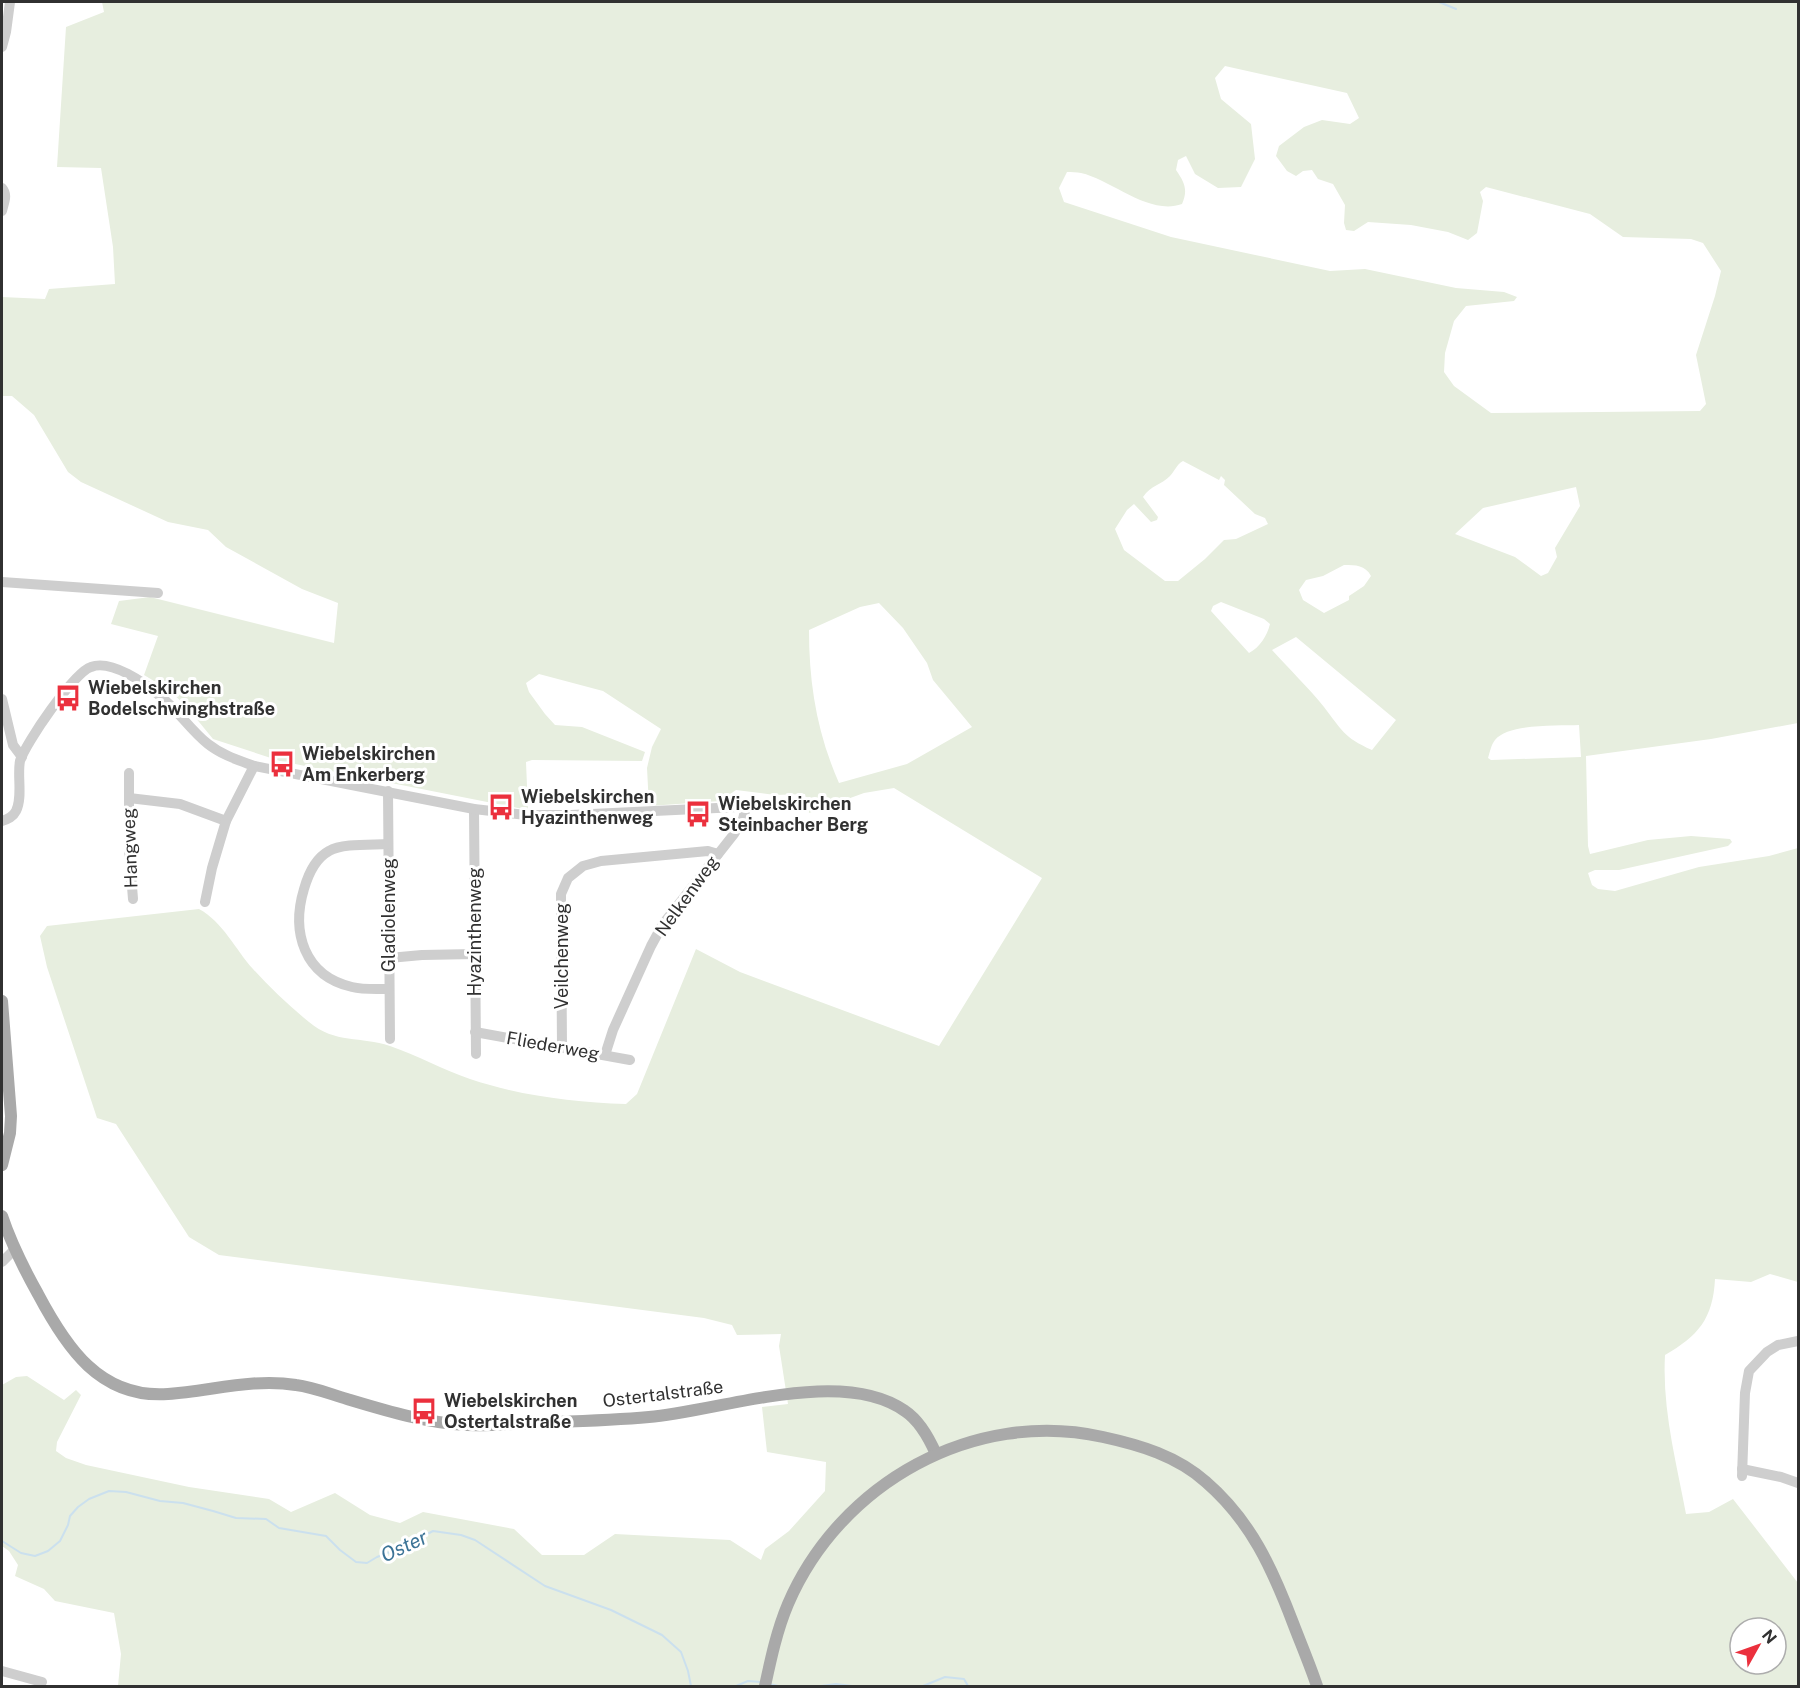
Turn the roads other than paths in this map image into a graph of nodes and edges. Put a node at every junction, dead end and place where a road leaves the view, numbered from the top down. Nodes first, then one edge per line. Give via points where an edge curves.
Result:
1 (10, 2) edge
2 (2, 47) edge
3 (2, 188) edge
4 (2, 211) edge
5 (2, 582) edge
6 (158, 593) dead end
7 (2, 699) edge
8 (22, 756) junction
9 (254, 766) junction
10 (129, 773) dead end
11 (388, 791) junction
12 (129, 798) junction
13 (797, 802) dead end
14 (746, 807) junction
15 (474, 809) junction
16 (2, 820) edge
17 (226, 820) junction
18 (388, 844) junction
19 (718, 854) junction
20 (133, 899) dead end
21 (205, 902) dead end
22 (475, 954) junction
23 (389, 958) junction
24 (389, 989) junction
25 (2, 1001) edge
26 (476, 1032) junction
27 (390, 1039) dead end
28 (562, 1047) junction
29 (476, 1054) dead end
30 (605, 1055) junction
31 (630, 1060) dead end
32 (2, 1165) edge
33 (2, 1216) edge
34 (15, 1250) junction
35 (2, 1262) edge
36 (1798, 1341) edge
37 (936, 1454) junction
38 (1798, 1483) edge
39 (2, 1671) edge
40 (42, 1682) dead end
41 (765, 1686) edge
42 (1317, 1686) edge

1 - 2 street
3 - 4 street via 6,197
5 - 6 street
7 - 8 street via 13,745
8 - 9 street via 76,678 92,666 101,665 124,672 160,695 217,750
8 - 16 street via 17,809
9 - 11 street
9 - 17 street
10 - 12 street, Hangweg
11 - 15 street
11 - 18 street, Gladiolenweg
12 - 17 street, Hangweg via 180,804
12 - 20 street, Hangweg
13 - 14 street
14 - 15 street via 572,815
14 - 19 street, Nelkenweg via 743,819
15 - 22 street, Hyazinthenweg
17 - 21 street
18 - 23 street, Gladiolenweg
18 - 24 street via 335,849 324,854 307,880 298,924 305,951 321,972 353,987
19 - 28 street, Veilchenweg via 708,851 601,861 583,866 568,878 561,894
19 - 30 street, Nelkenweg via 663,924
22 - 23 street
22 - 26 street, Hyazinthenweg
23 - 24 street, Gladiolenweg
24 - 27 street, Gladiolenweg
25 - 32 main road via 11,1116
26 - 28 street, Fliederweg
26 - 29 street, Hyazinthenweg
28 - 30 street, Fliederweg
30 - 31 street, Fliederweg
33 - 34 main road, Ostertalstraße
34 - 35 street
34 - 37 main road, Ostertalstraße via 52,1321 79,1357 113,1384 140,1393 167,1394 276,1382 313,1388 404,1416 468,1425 649,1418 790,1394 851,1393 884,1400 907,1412 926,1433
36 - 38 street via 1772,1348 1749,1371 1742,1473
37 - 41 main road via 905,1469 872,1493 833,1531 789,1603
37 - 42 main road via 1000,1434 1073,1432 1150,1450 1188,1468 1229,1505 1257,1542
39 - 40 street

